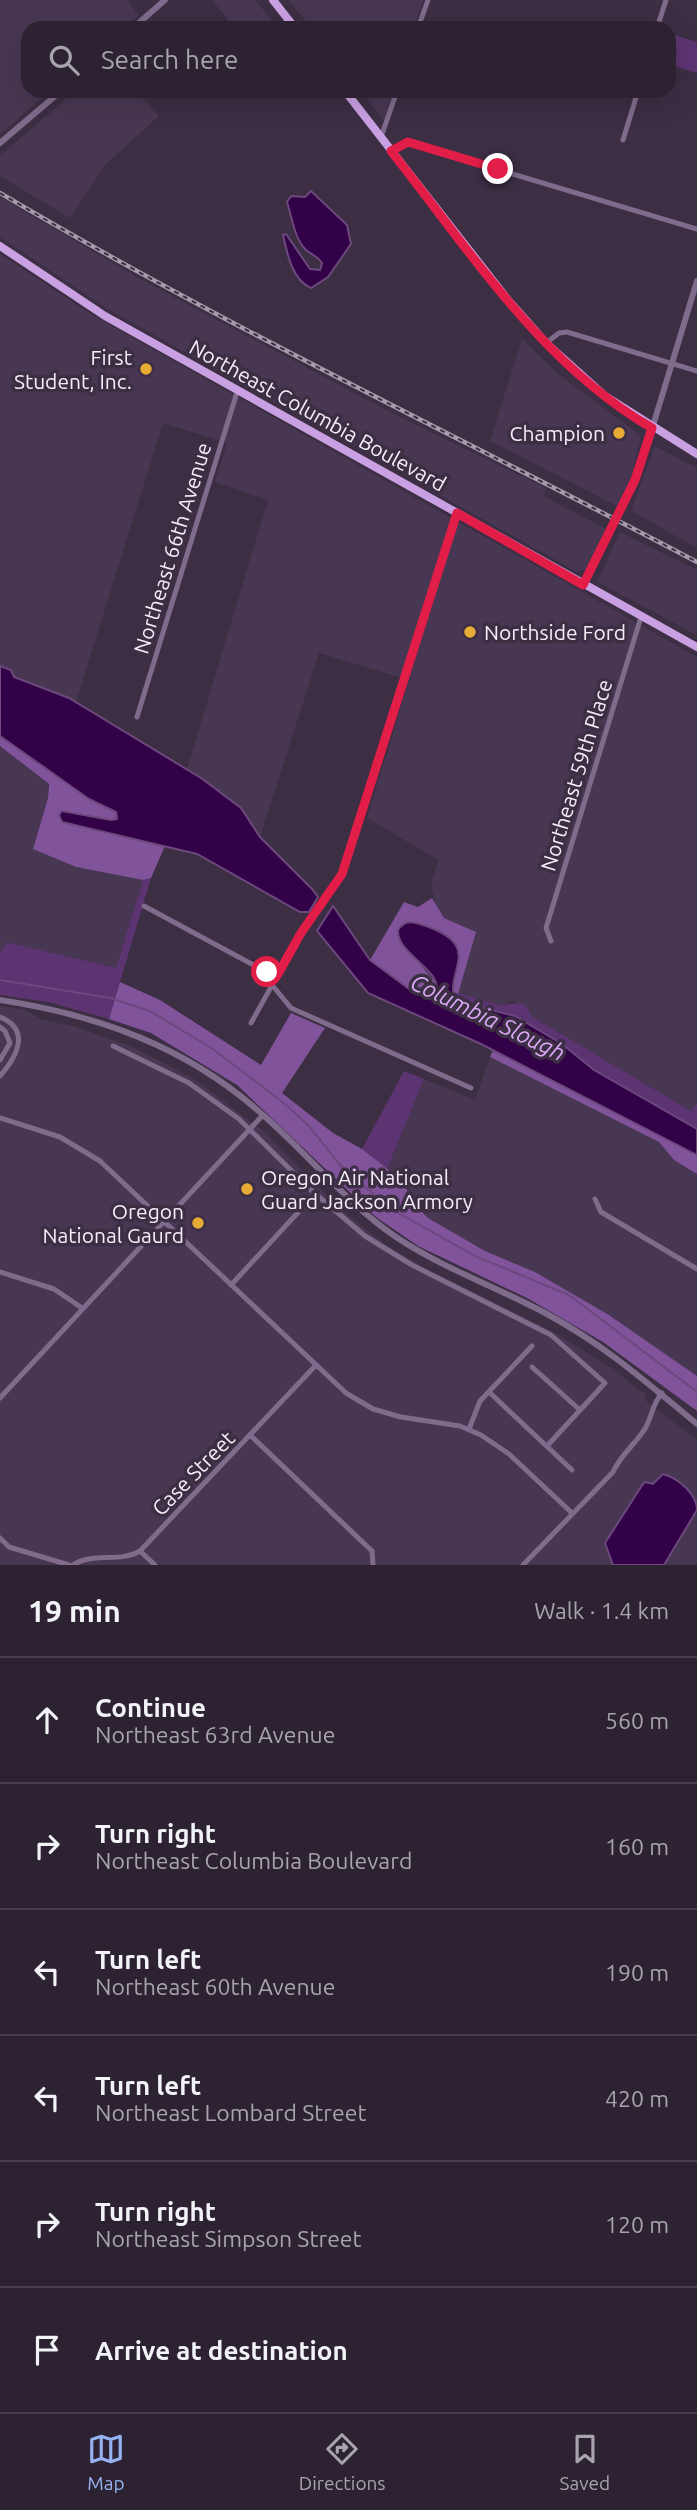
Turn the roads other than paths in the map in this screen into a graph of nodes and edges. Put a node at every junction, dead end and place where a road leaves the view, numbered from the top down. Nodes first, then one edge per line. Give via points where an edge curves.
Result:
1 (166, 0) edge
2 (273, 0) edge
3 (428, 0) edge
4 (666, 0) edge
5 (142, 21) edge
6 (290, 21) edge
7 (420, 21) edge
8 (659, 21) edge
9 (53, 98) edge
10 (350, 98) edge
11 (395, 98) edge
12 (636, 98) edge
13 (381, 137) junction
14 (623, 141) dead end
15 (0, 143) edge
16 (391, 151) junction
17 (697, 229) edge
18 (0, 246) edge
19 (697, 281) edge
20 (546, 343) junction
21 (672, 364) junction
22 (697, 371) edge
23 (238, 389) junction
24 (652, 428) junction
25 (697, 454) edge
26 (457, 513) junction
27 (583, 585) junction
28 (641, 617) junction
29 (697, 647) edge
30 (137, 717) dead end
31 (144, 906) dead end
32 (551, 941) dead end
33 (278, 974) junction
34 (272, 985) junction
35 (0, 1000) edge
36 (0, 1017) edge
37 (251, 1023) dead end
38 (0, 1027) edge
39 (113, 1046) dead end
40 (0, 1060) edge
41 (0, 1076) edge
42 (471, 1088) dead end
43 (263, 1115) junction
44 (0, 1118) edge
45 (251, 1129) junction
46 (316, 1194) junction
47 (595, 1199) dead end
48 (164, 1221) junction
49 (697, 1269) edge
50 (0, 1272) edge
51 (231, 1284) junction
52 (82, 1308) junction
53 (531, 1346) dead end
54 (316, 1365) junction
55 (532, 1367) dead end
56 (489, 1392) junction
57 (662, 1393) junction
58 (0, 1398) edge
59 (580, 1410) junction
60 (697, 1424) edge
61 (469, 1429) junction
62 (250, 1435) junction
63 (547, 1446) junction
64 (572, 1470) dead end
65 (572, 1513) junction
66 (0, 1538) edge
67 (140, 1551) junction
68 (71, 1565) edge
69 (155, 1565) edge
70 (373, 1565) edge
71 (523, 1565) edge

1 - 5 street
2 - 6 main road
3 - 7 street
4 - 8 street
9 - 15 street
10 - 13 main road
11 - 13 street
12 - 14 street
13 - 16 main road
16 - 17 street via 408,142
16 - 20 main road
18 - 23 main road, Northeast Columbia Boulevard via 97,312
19 - 21 street
20 - 21 street via 567,332
20 - 24 main road via 597,390
21 - 22 street
21 - 24 street
23 - 26 main road, Northeast Columbia Boulevard
23 - 30 street, Northeast 66th Avenue
24 - 25 main road
24 - 27 street via 635,480
26 - 27 main road, Northeast Columbia Boulevard
26 - 33 street via 342,874
27 - 28 main road, Northeast Columbia Boulevard
28 - 29 main road, Northeast Columbia Boulevard
28 - 32 street, Northeast 59th Place via 546,928
31 - 33 street
33 - 34 street
34 - 37 street
34 - 42 street via 291,1008
35 - 43 street via 75,1013 141,1036 212,1074
36 - 41 street via 17,1032 19,1047
38 - 40 street via 10,1043
39 - 45 street via 188,1083
43 - 45 street
43 - 57 street via 339,1191 395,1236 445,1266 560,1321
44 - 48 street via 82,1148
45 - 46 street
45 - 48 street
46 - 51 street
46 - 59 street via 365,1236 412,1265 551,1335 605,1382
47 - 49 street via 601,1212
48 - 51 street
48 - 52 street
50 - 52 street via 54,1289
51 - 54 street
52 - 58 street
53 - 56 street
54 - 61 street via 373,1409
54 - 62 street, Case Street
55 - 59 street
56 - 61 street via 480,1401
56 - 63 street
57 - 60 street
57 - 65 street via 645,1428 620,1456 613,1472
59 - 63 street
61 - 65 street via 500,1446
62 - 67 street, Case Street
62 - 70 street via 372,1550
63 - 64 street
65 - 71 street
66 - 68 street via 9,1547
67 - 68 street
67 - 69 street

